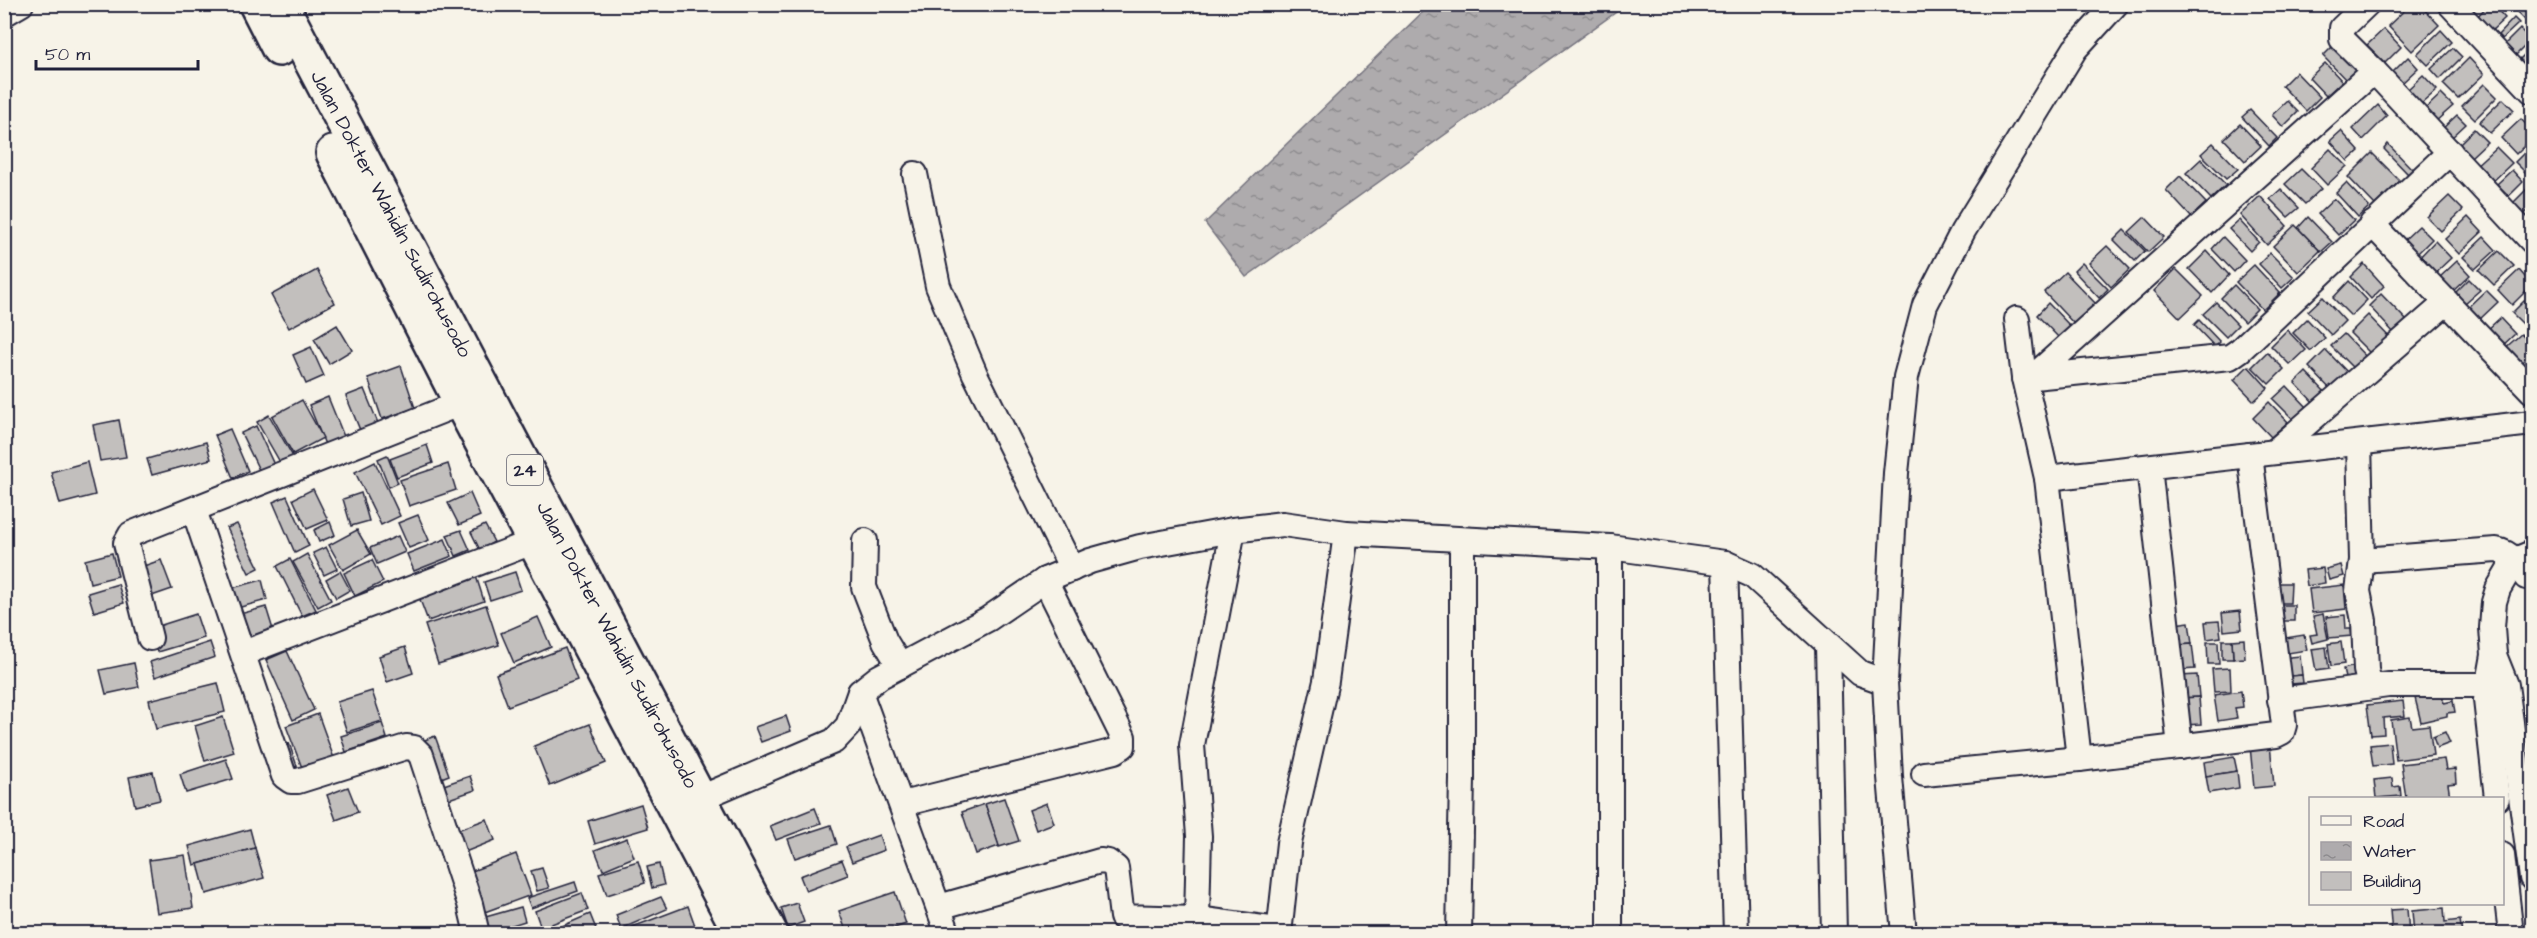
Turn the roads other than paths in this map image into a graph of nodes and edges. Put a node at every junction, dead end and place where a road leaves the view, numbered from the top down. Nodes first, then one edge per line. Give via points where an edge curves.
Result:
1 (21, 4) edge
2 (256, 4) edge
3 (281, 4) edge
4 (2116, 4) edge
5 (2367, 4) edge
6 (2450, 4) edge
7 (4, 14) edge
8 (2374, 70) junction
9 (2532, 91) edge
10 (2450, 152) junction
11 (915, 174) dead end
12 (2372, 224) junction
13 (2532, 241) edge
14 (2448, 302) junction
15 (2016, 319) dead end
16 (2028, 378) junction
17 (2532, 392) edge
18 (461, 403) junction
19 (2532, 423) edge
20 (2359, 442) junction
21 (2274, 453) junction
22 (2250, 455) junction
23 (2149, 467) junction
24 (2047, 478) junction
25 (194, 510) junction
26 (1233, 530) junction
27 (1346, 533) junction
28 (1462, 540) junction
29 (535, 541) junction
30 (864, 541) dead end
31 (1610, 547) junction
32 (2362, 560) junction
33 (1725, 563) junction
34 (1072, 569) junction
35 (2522, 569) edge
36 (1045, 580) junction
37 (150, 638) dead end
38 (1828, 645) junction
39 (244, 653) junction
40 (900, 666) junction
41 (1885, 682) junction
42 (2497, 685) junction
43 (2370, 687) junction
44 (860, 692) junction
45 (2280, 700) junction
46 (2180, 747) junction
47 (2079, 759) junction
48 (1924, 774) dead end
49 (2497, 797) edge
50 (698, 799) junction
51 (902, 804) junction
52 (2504, 872) edge
53 (2532, 878) edge
54 (939, 907) junction
55 (1197, 926) edge
56 (1279, 932) edge
57 (477, 933) edge
58 (741, 933) edge
59 (771, 933) edge
60 (948, 933) edge
61 (1459, 933) edge
62 (1610, 933) edge
63 (1736, 933) edge
64 (1834, 933) edge
65 (1904, 933) edge
66 (2511, 933) edge

1 - 7 street
2 - 18 highway, Jalan Dokter Wahidin Sudirohusodo / 24
3 - 50 highway, Jalan Dokter Wahidin Sudirohusodo / 24
4 - 41 street via 2075,49 1963,231 1925,305 1906,377 1896,472
5 - 8 street via 2341,33 2342,39
6 - 9 street
8 - 10 street
8 - 16 street
10 - 12 street
10 - 13 street
11 - 34 street via 938,286 975,374
12 - 14 street
12 - 16 street via 2230,357
14 - 17 street
14 - 21 street
15 - 16 street
16 - 24 street
18 - 25 street
18 - 29 highway, Jalan Dokter Wahidin Sudirohusodo / 24
19 - 20 street
20 - 21 street
20 - 32 street
21 - 22 street
22 - 23 street
22 - 45 street
23 - 24 street
23 - 46 street
24 - 47 street
25 - 37 street via 127,539
25 - 39 street
26 - 27 street via 1283,524
26 - 34 street via 1140,547
26 - 55 street via 1192,745 1199,836
27 - 28 street
27 - 56 street via 1326,681 1289,843
28 - 31 street
28 - 61 street
29 - 39 street
29 - 58 highway, Jalan Dokter Wahidin Sudirohusodo / 24
30 - 40 street via 864,587 885,641
31 - 33 street
31 - 62 street
32 - 35 street via 2496,550 2503,551
32 - 43 street via 2358,591
33 - 38 street via 1752,576
33 - 63 street
34 - 36 street
35 - 42 street via 2498,589 2494,602
36 - 40 street via 988,619
36 - 51 street via 1124,746
38 - 41 street via 1860,673
38 - 64 street
39 - 57 street via 284,776 291,781 406,747 421,755
40 - 44 street
41 - 65 street
42 - 43 street
42 - 49 street via 2486,700
42 - 53 street
43 - 45 street
44 - 50 street via 848,726 834,741
44 - 51 street
45 - 46 street via 2284,728 2279,734
46 - 47 street
47 - 48 street
50 - 59 highway, Jalan Dokter Wahidin Sudirohusodo / 24
51 - 54 street
52 - 66 street
54 - 55 street via 1100,861 1116,868 1122,917
54 - 60 street
55 - 56 street

